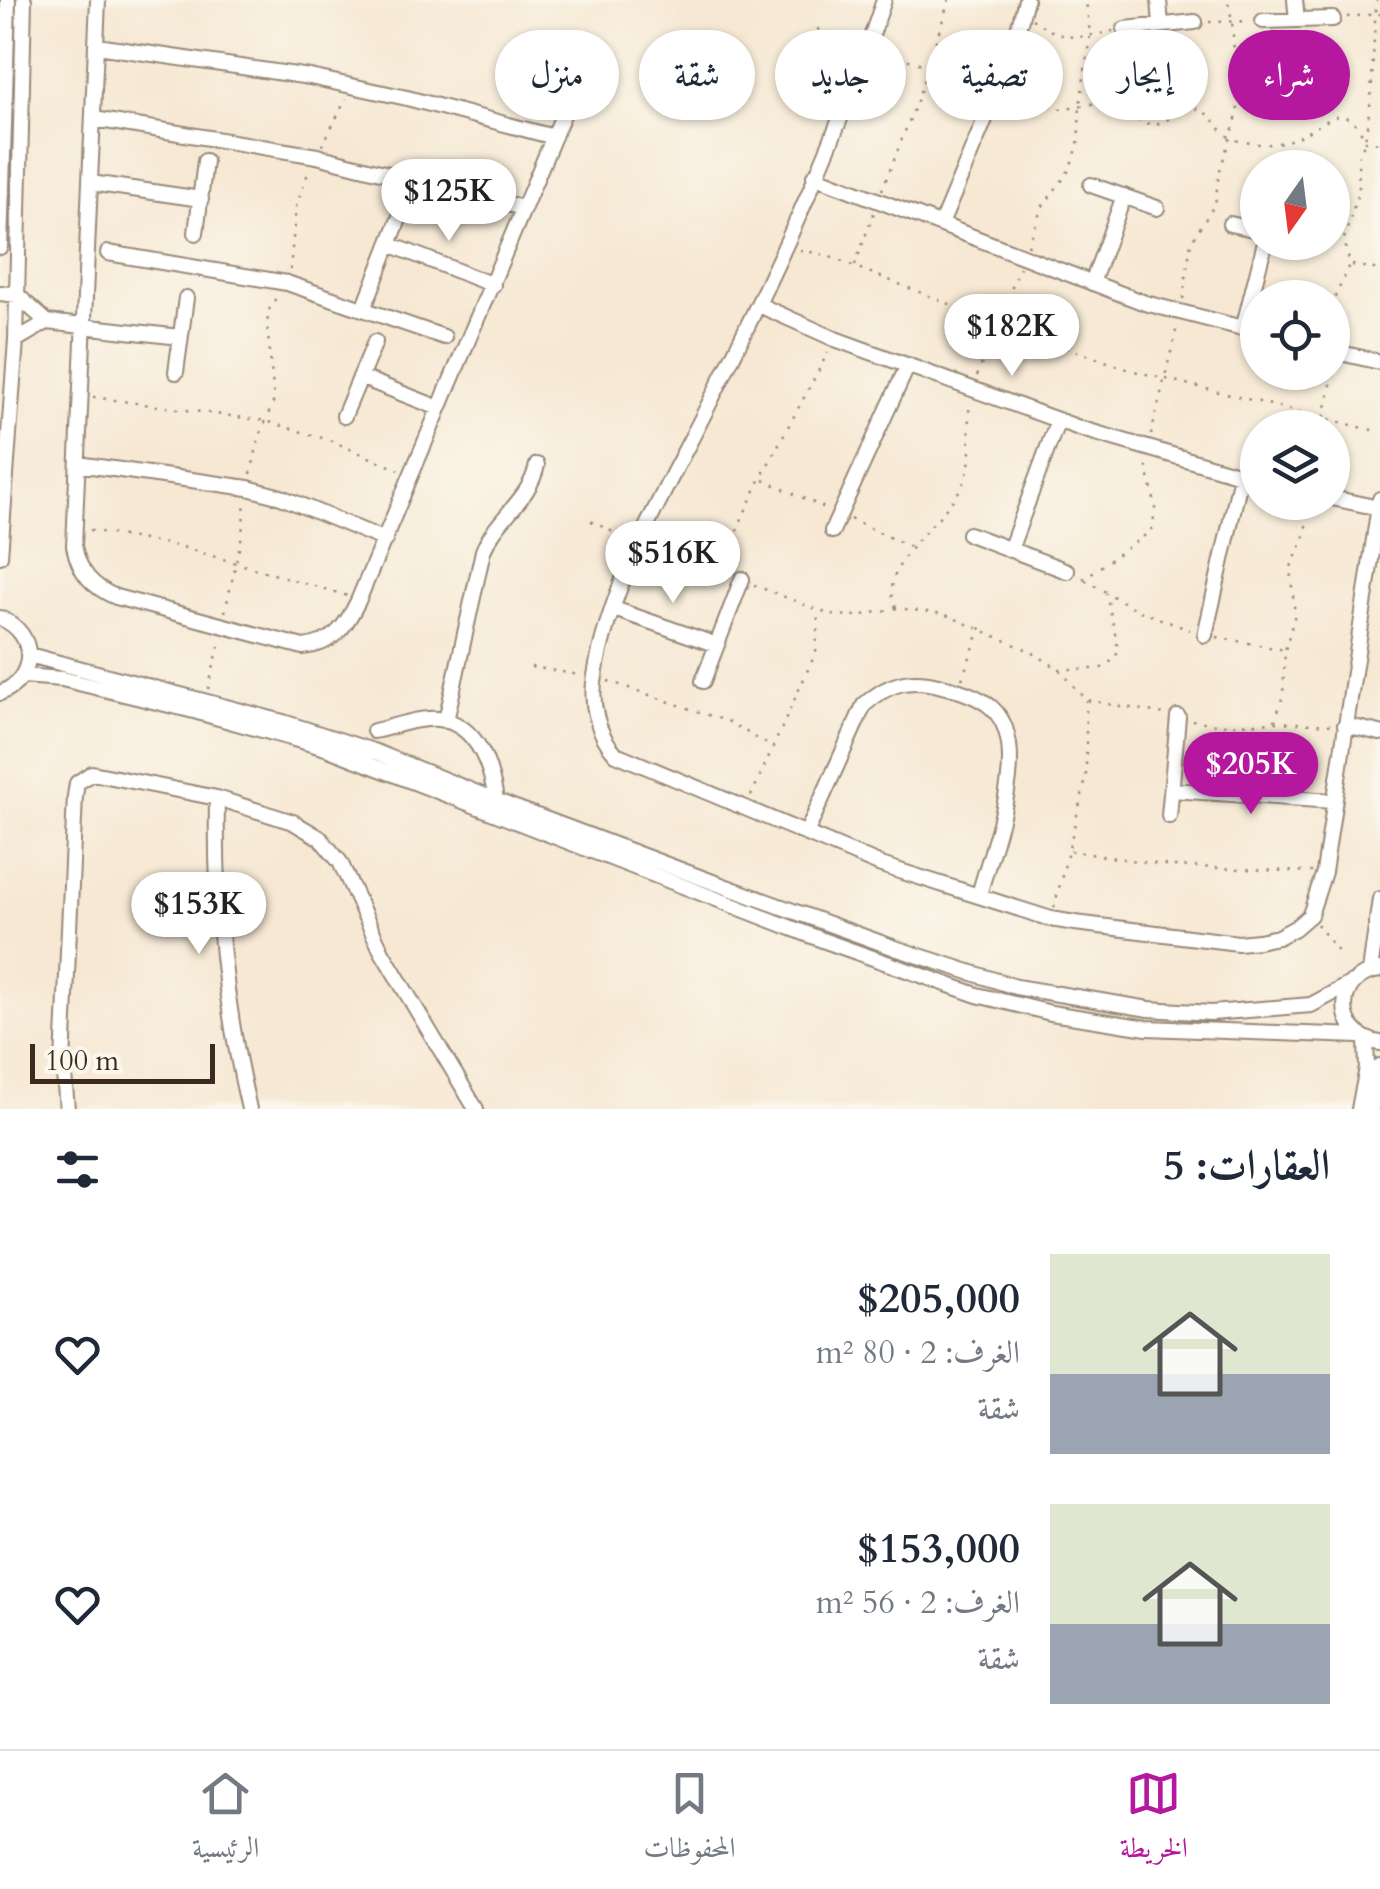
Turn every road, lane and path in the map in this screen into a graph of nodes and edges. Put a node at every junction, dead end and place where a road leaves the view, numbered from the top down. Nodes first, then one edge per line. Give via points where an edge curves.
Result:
1 (8, 0) edge
2 (24, 0) edge
3 (98, 0) edge
4 (884, 0) edge
5 (949, 0) edge
6 (1086, 0) edge
7 (1159, 0) edge
8 (1295, 0) edge
9 (1376, 0) edge
10 (1025, 6) edge
11 (1378, 14) edge
12 (1332, 19) joint
13 (1297, 20) junction
14 (1263, 21) joint
15 (1194, 22) joint
16 (1161, 26) junction
17 (1124, 29) joint
18 (1017, 30) edge
19 (1089, 30) edge
20 (1118, 30) edge
21 (1083, 37) edge
22 (97, 46) junction
23 (350, 85) junction
24 (1083, 85) edge
25 (1080, 106) junction
26 (1063, 107) edge
27 (94, 119) junction
28 (561, 120) edge
29 (985, 120) edge
30 (554, 136) junction
31 (1365, 141) junction
32 (1380, 143) edge
33 (4, 144) junction
34 (20, 144) junction
35 (317, 156) junction
36 (205, 161) dead end
37 (814, 176) junction
38 (414, 180) junction
39 (91, 183) junction
40 (1091, 185) dead end
41 (1124, 196) junction
42 (200, 198) junction
43 (878, 201) junction
44 (523, 208) junction
45 (1156, 208) dead end
46 (940, 224) junction
47 (1230, 224) dead end
48 (1240, 226) edge
49 (196, 232) dead end
50 (389, 244) junction
51 (0, 247) edge
52 (783, 250) junction
53 (108, 253) dead end
54 (1025, 256) junction
55 (1350, 265) junction
56 (855, 267) junction
57 (1380, 270) edge
58 (1343, 280) edge
59 (288, 282) junction
60 (1092, 282) junction
61 (493, 285) junction
62 (0, 293) edge
63 (17, 295) junction
64 (186, 298) dead end
65 (759, 305) junction
66 (364, 308) junction
67 (47, 322) junction
68 (998, 323) junction
69 (85, 326) junction
70 (1240, 329) edge
71 (444, 336) dead end
72 (180, 337) junction
73 (835, 338) junction
74 (16, 340) junction
75 (375, 342) dead end
76 (1350, 355) edge
77 (1380, 362) edge
78 (908, 365) junction
79 (176, 372) dead end
80 (360, 377) junction
81 (972, 388) junction
82 (81, 396) junction
83 (439, 408) junction
84 (1286, 410) edge
85 (344, 416) dead end
86 (1058, 420) junction
87 (266, 421) junction
88 (1350, 425) edge
89 (1380, 432) edge
90 (78, 464) junction
91 (537, 465) dead end
92 (410, 475) junction
93 (1240, 476) edge
94 (1240, 480) edge
95 (248, 488) junction
96 (1350, 500) edge
97 (1379, 504) edge
98 (591, 520) dead end
99 (1306, 520) edge
100 (75, 528) junction
101 (832, 532) dead end
102 (969, 534) dead end
103 (385, 540) junction
104 (642, 541) junction
105 (1010, 550) junction
106 (0, 556) edge
107 (235, 562) junction
108 (722, 571) junction
109 (1066, 571) joint
110 (742, 580) junction
111 (1106, 592) junction
112 (358, 602) junction
113 (614, 608) junction
114 (896, 608) junction
115 (818, 612) junction
116 (3, 617) edge
117 (222, 627) junction
118 (980, 627) junction
119 (1205, 635) junction
120 (716, 646) junction
121 (1285, 650) junction
122 (29, 655) junction
123 (531, 667) dead end
124 (1059, 669) junction
125 (23, 676) junction
126 (594, 677) junction
127 (703, 681) dead end
128 (958, 690) junction
129 (0, 693) edge
130 (205, 700) junction
131 (1086, 700) junction
132 (1178, 717) junction
133 (446, 721) junction
134 (1275, 722) junction
135 (1345, 725) junction
136 (374, 731) dead end
137 (1380, 733) edge
138 (772, 747) junction
139 (1172, 790) junction
140 (217, 798) junction
141 (1333, 801) junction
142 (746, 808) junction
143 (497, 809) junction
144 (1169, 816) dead end
145 (806, 834) junction
146 (1070, 851) junction
147 (1324, 872) junction
148 (979, 895) junction
149 (1380, 899) edge
150 (1310, 914) junction
151 (1051, 919) junction
152 (1342, 956) dead end
153 (1375, 970) edge
154 (1352, 984) junction
155 (1368, 1040) edge
156 (1380, 1066) edge
157 (67, 1109) edge
158 (249, 1109) edge
159 (476, 1109) edge
160 (1360, 1109) edge
161 (1371, 1109) edge

1 - 33 street
2 - 34 street
3 - 22 street
4 - 37 street
5 - 43 path
6 - 19 path
7 - 16 street
8 - 13 street
9 - 11 path
10 - 18 street
10 - 21 path via 1060,36
11 - 12 path
11 - 31 path
12 - 13 street
13 - 14 street
14 - 15 path
15 - 16 street
16 - 17 street
17 - 20 path
22 - 23 street
22 - 27 street
23 - 30 street
23 - 35 path
24 - 25 path
25 - 26 path
25 - 31 path via 1112,102 1134,119 1156,124 1196,109 1230,138 1265,146 1343,116 1359,125
25 - 54 path via 1074,162 1042,207
27 - 35 street
27 - 39 street
28 - 30 street
29 - 46 street
30 - 44 street
31 - 32 path
31 - 55 path via 1358,158 1360,190 1344,238
33 - 34 street
33 - 51 street
34 - 63 street
35 - 38 street
35 - 59 path via 296,207
36 - 42 street
37 - 43 street
37 - 52 street
38 - 44 street
38 - 50 street
39 - 42 street
39 - 69 street
40 - 41 street
41 - 45 street
41 - 60 street
42 - 49 street
43 - 46 street
43 - 56 path
44 - 61 street
46 - 54 street
47 - 48 street
50 - 61 street
50 - 66 street
52 - 56 path via 814,252
52 - 65 street
53 - 59 street
54 - 60 street
54 - 68 path
55 - 57 path
55 - 58 path
56 - 68 path
59 - 66 street
59 - 87 path via 267,324 274,400
60 - 70 street
61 - 83 street
62 - 63 street
63 - 67 street
63 - 74 street
64 - 72 street
65 - 73 street
65 - 104 street
66 - 71 street
67 - 69 street
67 - 74 street
68 - 81 path
68 - 84 path via 1164,381
69 - 72 street
69 - 82 street
72 - 79 street
73 - 78 street
73 - 108 path
74 - 106 street
75 - 80 street
76 - 77 street
78 - 81 street
78 - 101 street
80 - 83 street
80 - 85 street
81 - 86 street
81 - 114 path via 968,472 960,492 891,578
82 - 87 path
82 - 90 street
83 - 92 street
86 - 93 street
86 - 105 street
87 - 92 path
87 - 95 path
88 - 89 path
90 - 95 street
90 - 100 street
91 - 133 street via 529,489 483,551
92 - 103 street
94 - 119 street
95 - 103 street
95 - 107 path
96 - 97 street
97 - 135 street
98 - 104 path
99 - 121 path via 1290,568 1295,614
100 - 107 path
100 - 117 street via 77,560 103,592
102 - 105 street
103 - 112 street
104 - 108 path
104 - 113 street
105 - 109 street
107 - 112 path
107 - 117 path
108 - 110 path
109 - 111 path
110 - 115 path
110 - 120 street
111 - 119 path
111 - 124 path via 1116,658 1100,669
112 - 117 street via 342,631 317,646
113 - 120 street
113 - 126 street
114 - 115 path via 845,617
114 - 118 path
115 - 138 path via 816,652
116 - 122 street via 21,632
117 - 130 path
118 - 124 path
118 - 128 path
119 - 121 path
120 - 127 street
121 - 134 path
122 - 125 street
122 - 130 street
123 - 126 path
124 - 131 path
125 - 129 street
125 - 143 street via 62,679 281,735
126 - 138 path via 713,715
126 - 142 street via 600,729 616,754
128 - 145 street via 895,684 864,705
128 - 148 street via 992,708 1009,744 1007,790
130 - 143 street via 376,752
131 - 132 path
131 - 146 path via 1086,778
132 - 134 path via 1222,725
132 - 139 street
133 - 136 street
133 - 143 street via 484,754
134 - 135 path
135 - 137 street
135 - 141 street
138 - 142 path
139 - 141 street
139 - 144 street
140 - 157 street via 92,773 78,783 63,1048
140 - 158 street via 221,960
140 - 159 street via 308,828 331,849 382,952
141 - 147 street
142 - 145 street
143 - 154 street via 1016,987 1150,1010 1211,1012 1311,1005
143 - 155 street via 888,965 1011,1004 1147,1028
145 - 148 street
146 - 147 path via 1171,866
146 - 151 path
147 - 150 street
148 - 151 street
149 - 153 street
150 - 151 street via 1278,937 1238,943
150 - 152 path
153 - 154 street
154 - 155 street via 1344,1012 1349,1026
155 - 160 street
156 - 161 street

